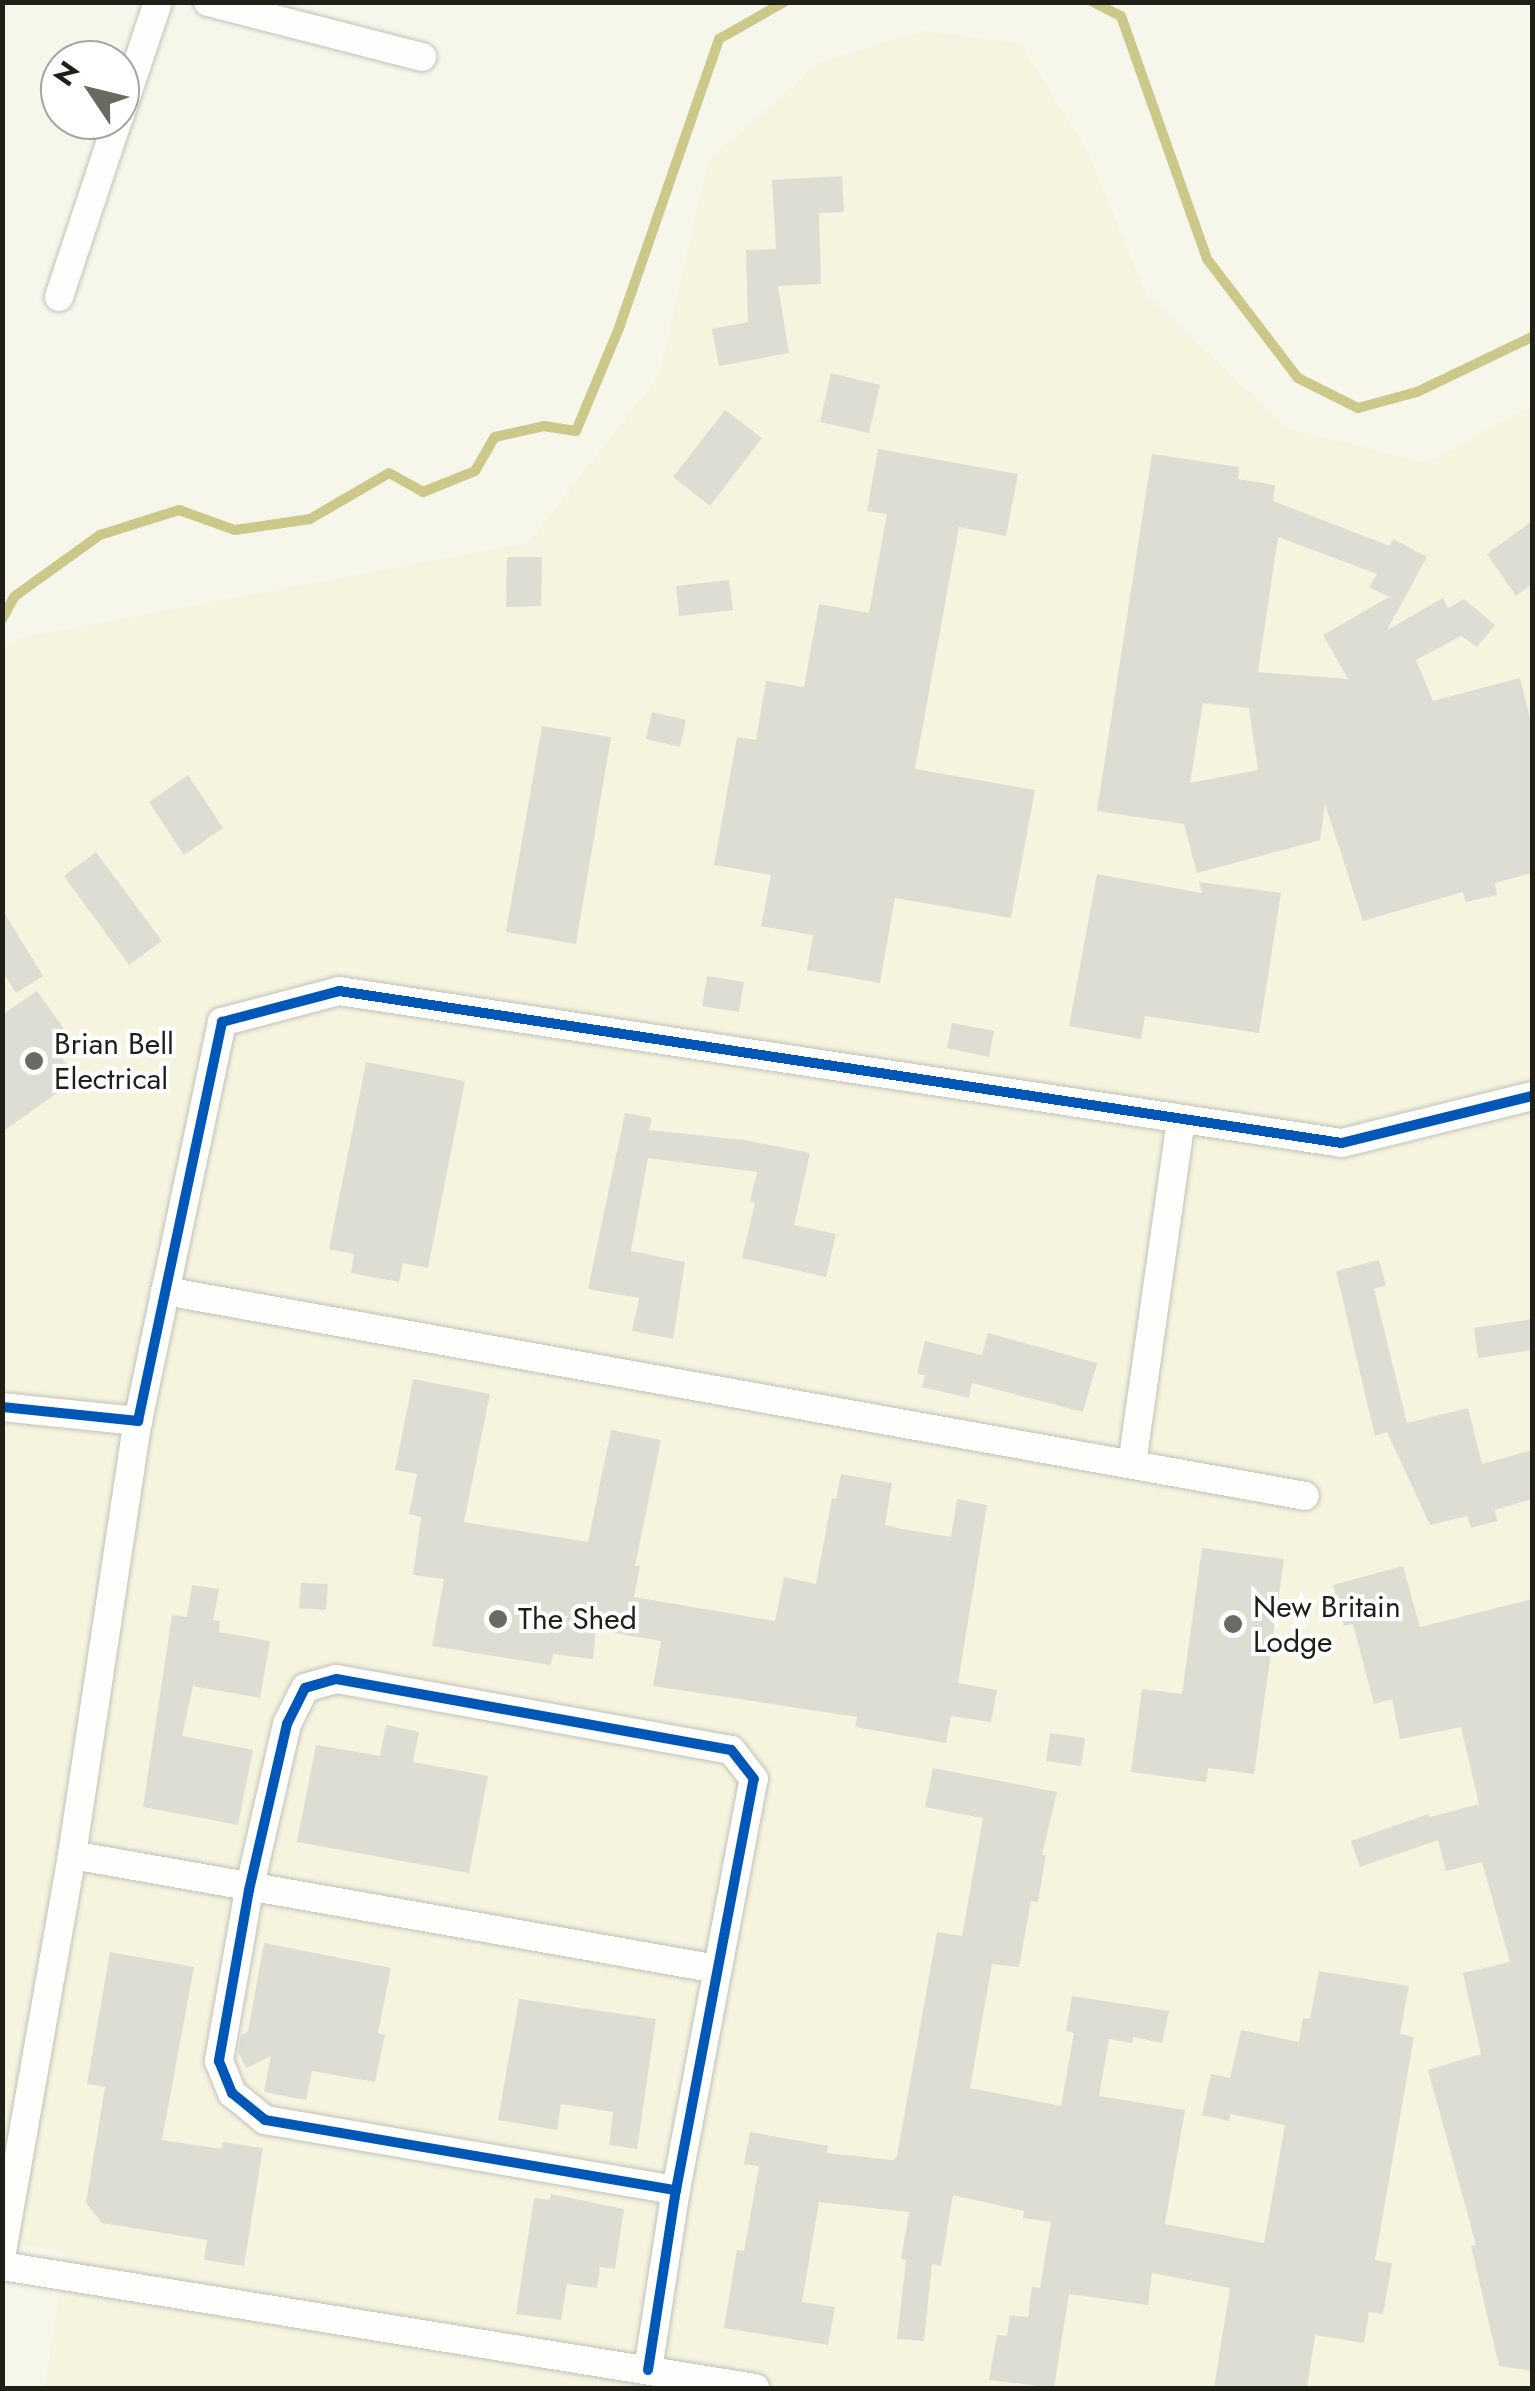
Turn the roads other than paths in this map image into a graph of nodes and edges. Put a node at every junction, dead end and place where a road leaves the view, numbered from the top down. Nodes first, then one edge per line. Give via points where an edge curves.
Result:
1 (158, 2) edge
2 (208, 2) edge
3 (140, 55) edge
4 (422, 57) dead end
5 (111, 140) edge
6 (59, 297) dead end
7 (1532, 1096) edge
8 (1181, 1119) junction
9 (165, 1292) junction
10 (2, 1407) edge
11 (138, 1422) junction
12 (1132, 1464) junction
13 (1305, 1496) dead end
14 (72, 1855) junction
15 (249, 1890) junction
16 (718, 1969) junction
17 (676, 2190) junction
18 (2, 2252) edge
19 (2, 2266) edge
20 (648, 2370) junction
21 (754, 2388) edge

1 - 3 street
2 - 4 street
5 - 6 street
7 - 8 street via 1342,1144
8 - 9 street via 340,991 222,1022
8 - 12 street
9 - 11 street
9 - 12 street
10 - 11 street
11 - 14 street
12 - 13 street
14 - 15 street
14 - 18 street
15 - 16 street
15 - 16 street via 287,1724 305,1688 336,1679 730,1750 754,1779
15 - 17 street via 219,2062 232,2093 265,2120
16 - 17 street
17 - 20 street
19 - 20 street
20 - 21 street

